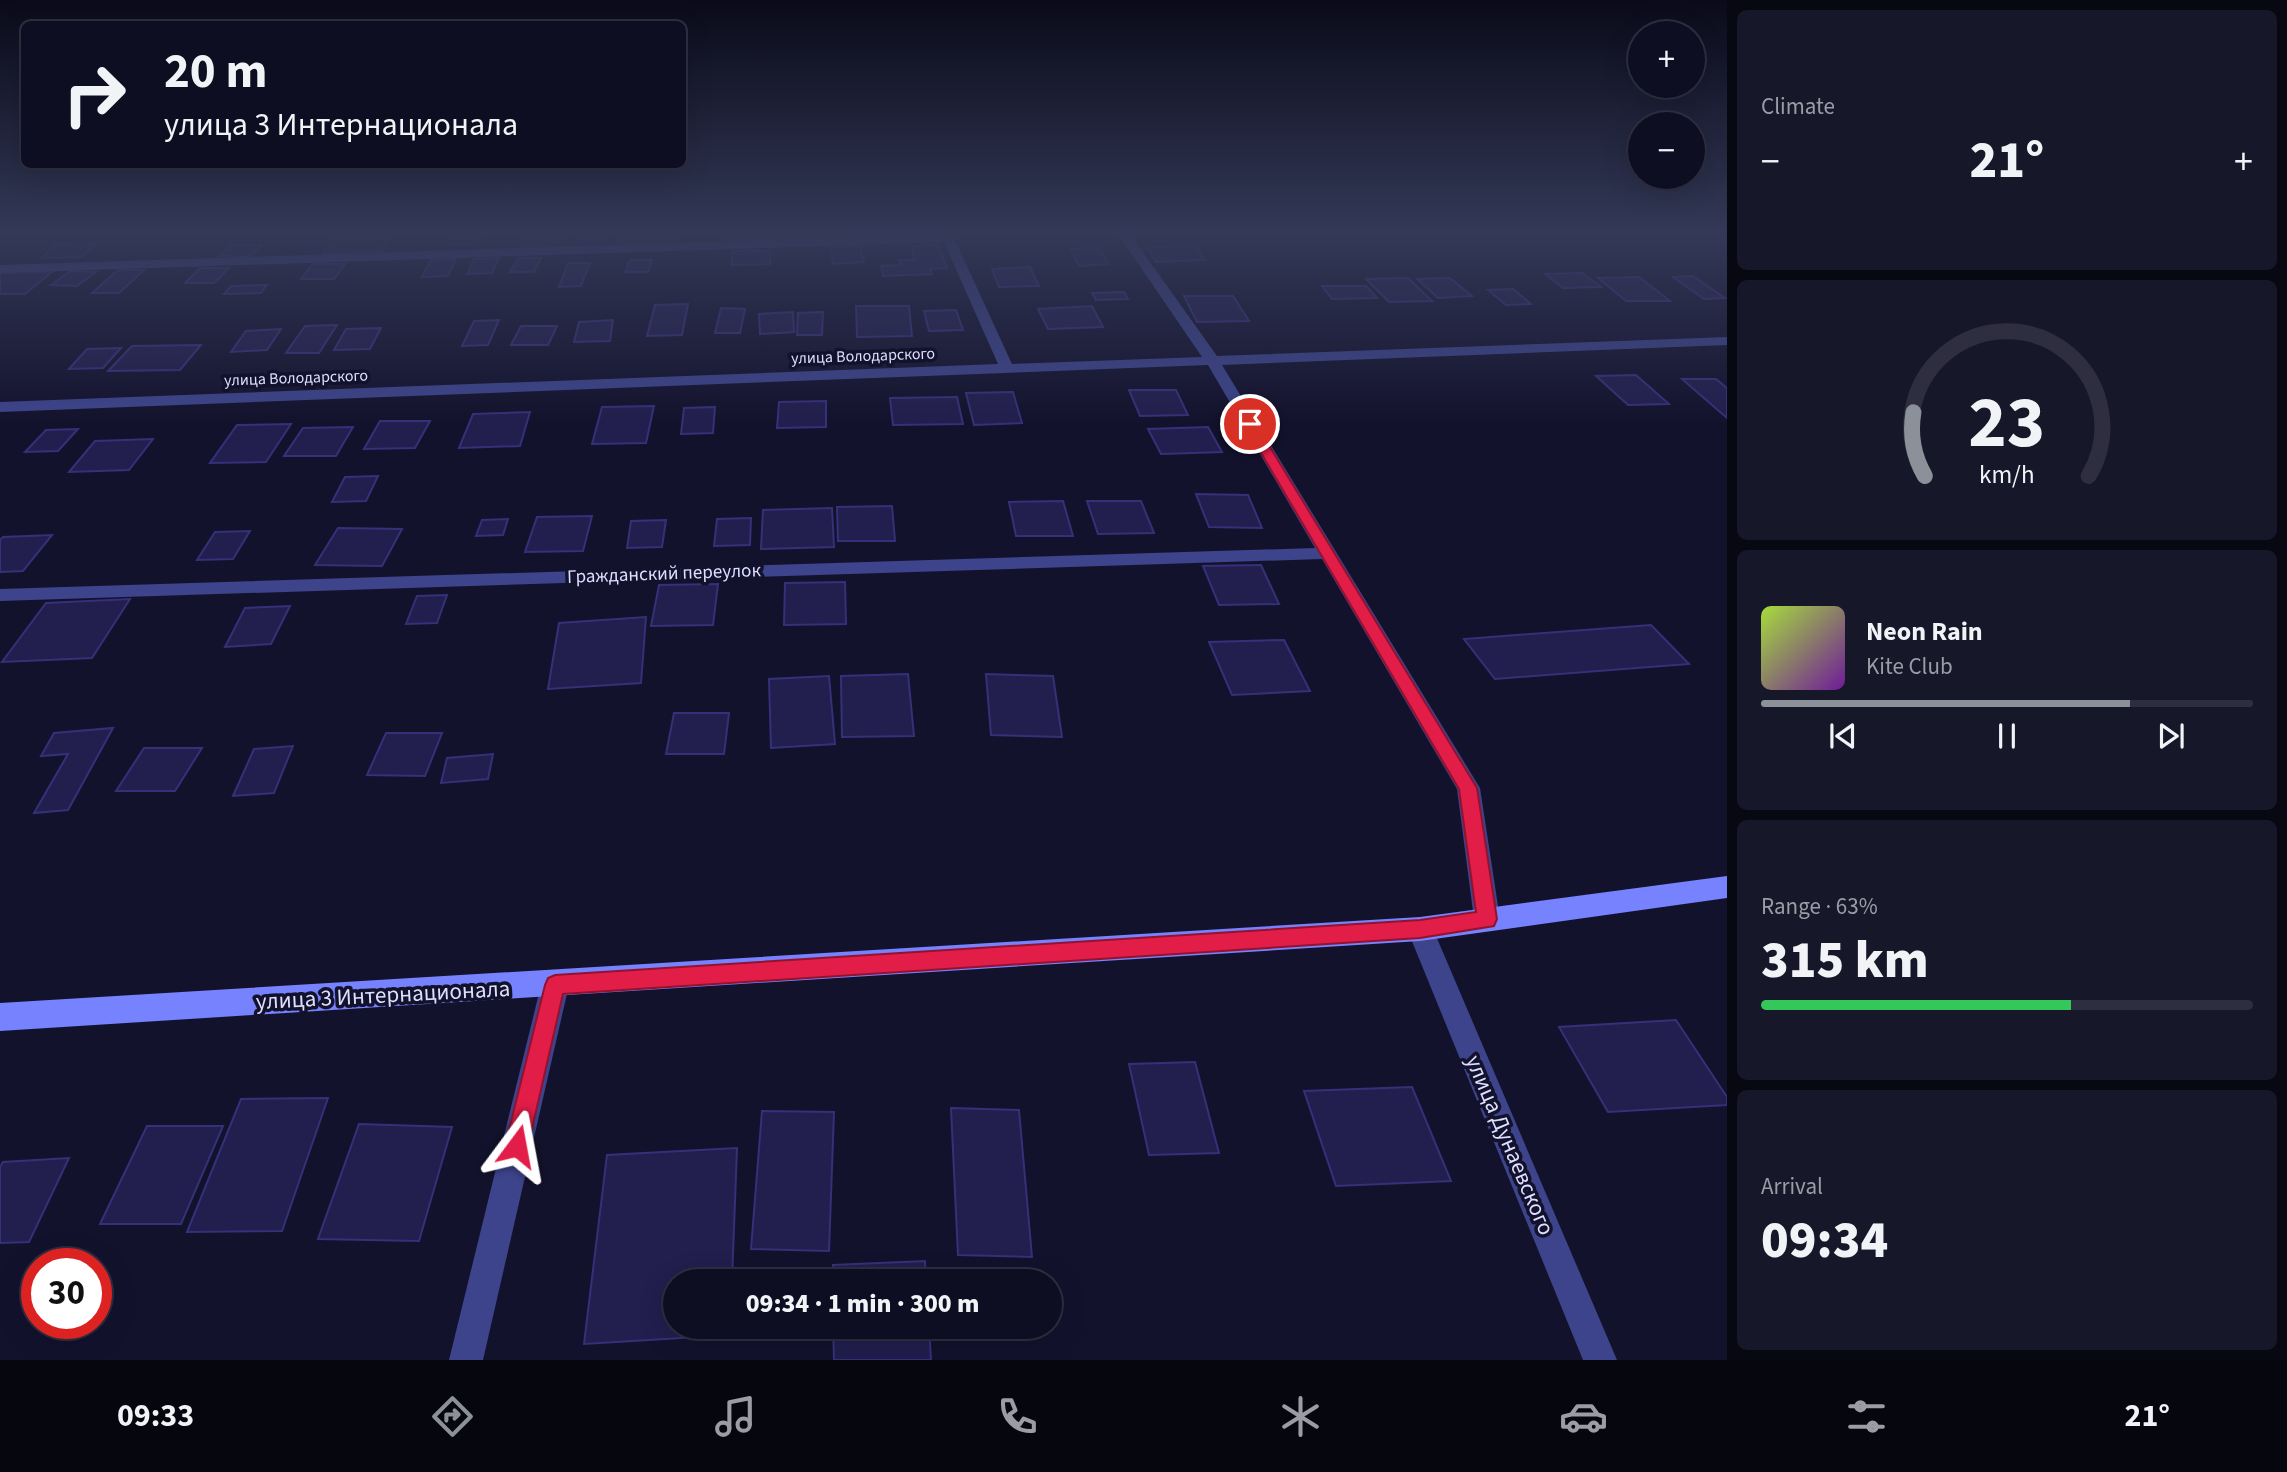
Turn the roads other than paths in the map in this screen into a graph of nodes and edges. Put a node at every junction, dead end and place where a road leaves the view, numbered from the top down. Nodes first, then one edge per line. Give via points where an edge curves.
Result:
1 (975, 297) edge
2 (1168, 297) edge
3 (1727, 341) edge
4 (1212, 360) junction
5 (1007, 368) junction
6 (0, 407) edge
7 (1328, 553) junction
8 (0, 595) edge
9 (1727, 887) edge
10 (1487, 919) junction
11 (1420, 929) junction
12 (555, 985) junction
13 (0, 1017) edge
14 (466, 1360) edge
15 (1600, 1360) edge

1 - 5 street
2 - 4 street
3 - 4 street, улица Володарского
4 - 5 street, улица Володарского
4 - 7 street
5 - 6 street, улица Володарского
7 - 8 street, Гражданский переулок
7 - 10 street via 1468,788
9 - 10 street, улица 3 Интернационала
10 - 11 street, улица 3 Интернационала
11 - 12 street, улица 3 Интернационала
11 - 15 street, улица Дунаевского
12 - 13 street, улица 3 Интернационала
12 - 14 street

